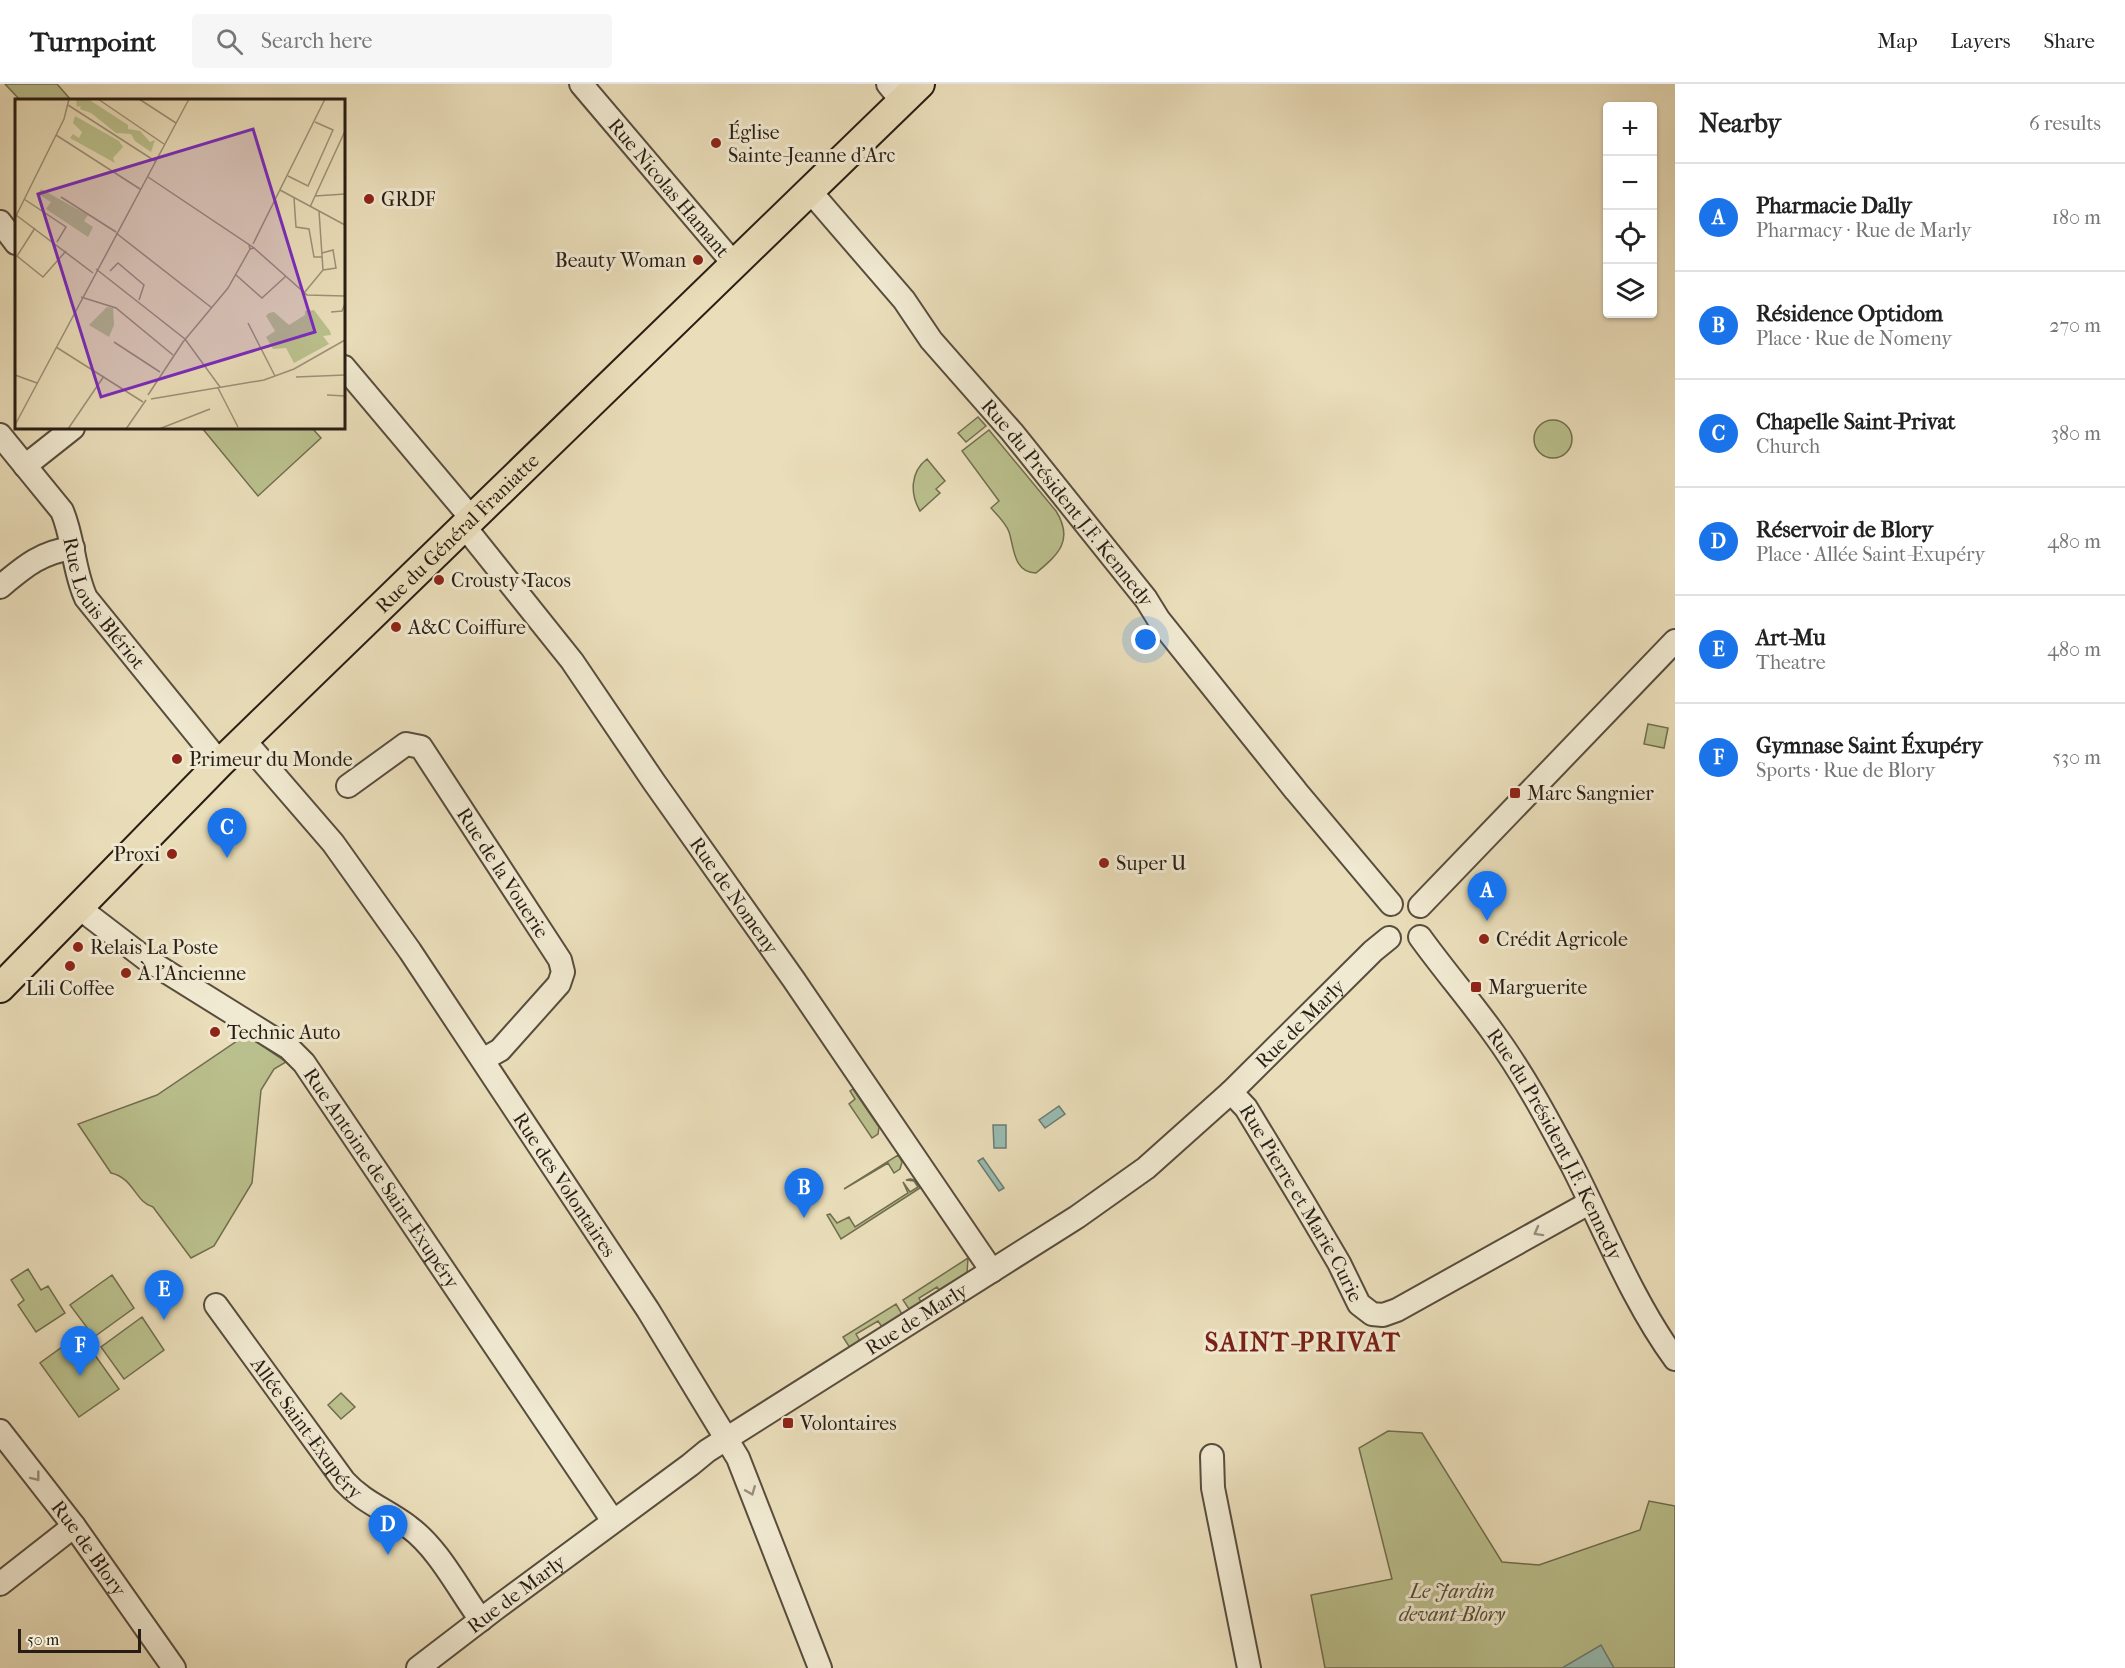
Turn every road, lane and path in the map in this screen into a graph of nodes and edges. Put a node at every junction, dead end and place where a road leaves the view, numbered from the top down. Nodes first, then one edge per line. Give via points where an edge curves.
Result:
1 (580, 84) edge
2 (903, 90) edge
3 (809, 190) junction
4 (0, 222) edge
5 (15, 242) edge
6 (734, 264) junction
7 (345, 368) edge
8 (72, 429) edge
9 (0, 435) edge
10 (26, 466) junction
11 (468, 522) junction
12 (73, 548) junction
13 (0, 587) edge
14 (1675, 641) edge
15 (244, 740) junction
16 (220, 763) junction
17 (348, 786) dead end
18 (1390, 904) junction
19 (1420, 906) junction
20 (78, 908) junction
21 (1420, 937) junction
22 (1389, 938) junction
23 (0, 988) edge
24 (484, 1059) junction
25 (1231, 1092) junction
26 (1589, 1203) junction
27 (992, 1271) junction
28 (216, 1305) dead end
29 (1675, 1359) edge
30 (0, 1431) edge
31 (727, 1438) junction
32 (1212, 1456) dead end
33 (613, 1521) junction
34 (74, 1526) junction
35 (0, 1584) edge
36 (481, 1620) junction
37 (174, 1668) edge
38 (418, 1668) edge
39 (820, 1668) edge
40 (1249, 1668) edge

1 - 6 street, Rue Nicolas Hamant
2 - 3 main road, Rue du Général Franiatte
3 - 6 main road, Rue du Général Franiatte
3 - 18 street, Rue du Président J.F. Kennedy via 1012,432 1266,754
4 - 5 street
6 - 11 main road, Rue du Général Franiatte
7 - 11 street, Rue de Nomeny
8 - 10 street
9 - 10 street, Rue Louis Blériot
10 - 12 street, Rue Louis Blériot via 62,511
11 - 15 main road, Rue du Général Franiatte
11 - 27 street, Rue de Nomeny via 572,661
12 - 13 street via 40,557
12 - 16 street, Rue Louis Blériot via 86,598
14 - 19 street
15 - 16 main road, Rue du Général Franiatte
15 - 24 street, Rue des Volontaires via 333,843
16 - 20 main road, Rue du Général Franiatte
17 - 24 street, Rue de la Vouerie via 406,744 421,747 560,960 563,972 559,984 500,1050
18 - 19 street via 1406,899
18 - 22 street via 1382,920
19 - 21 street via 1426,922
20 - 23 main road, Rue du Général Franiatte
20 - 33 street, Rue Antoine de Saint-Exupéry via 146,959 289,1048 304,1063
21 - 22 street via 1405,944
21 - 26 street, Rue du Président J.F. Kennedy via 1494,1033 1533,1095
22 - 25 street, Rue de Marly
24 - 31 street, Rue des Volontaires
26 -> 25 street, Rue Pierre et Marie Curie via 1397,1310 1372,1314 1359,1304 1298,1194 1246,1108
25 - 27 street, Rue de Marly via 1146,1168
26 - 29 street, Rue du Président J.F. Kennedy via 1659,1337
27 - 31 street, Rue de Marly
28 - 36 street, Allée Saint-Exupéry via 344,1481 423,1540
30 -> 34 street, Rue de Blory
31 - 33 street, Rue de Marly
31 -> 39 street, Rue des Volontaires
32 - 40 street via 1213,1488
33 - 36 street, Rue de Marly
34 - 35 street
34 - 37 street, Rue de Blory
36 - 38 street, Rue de Marly

